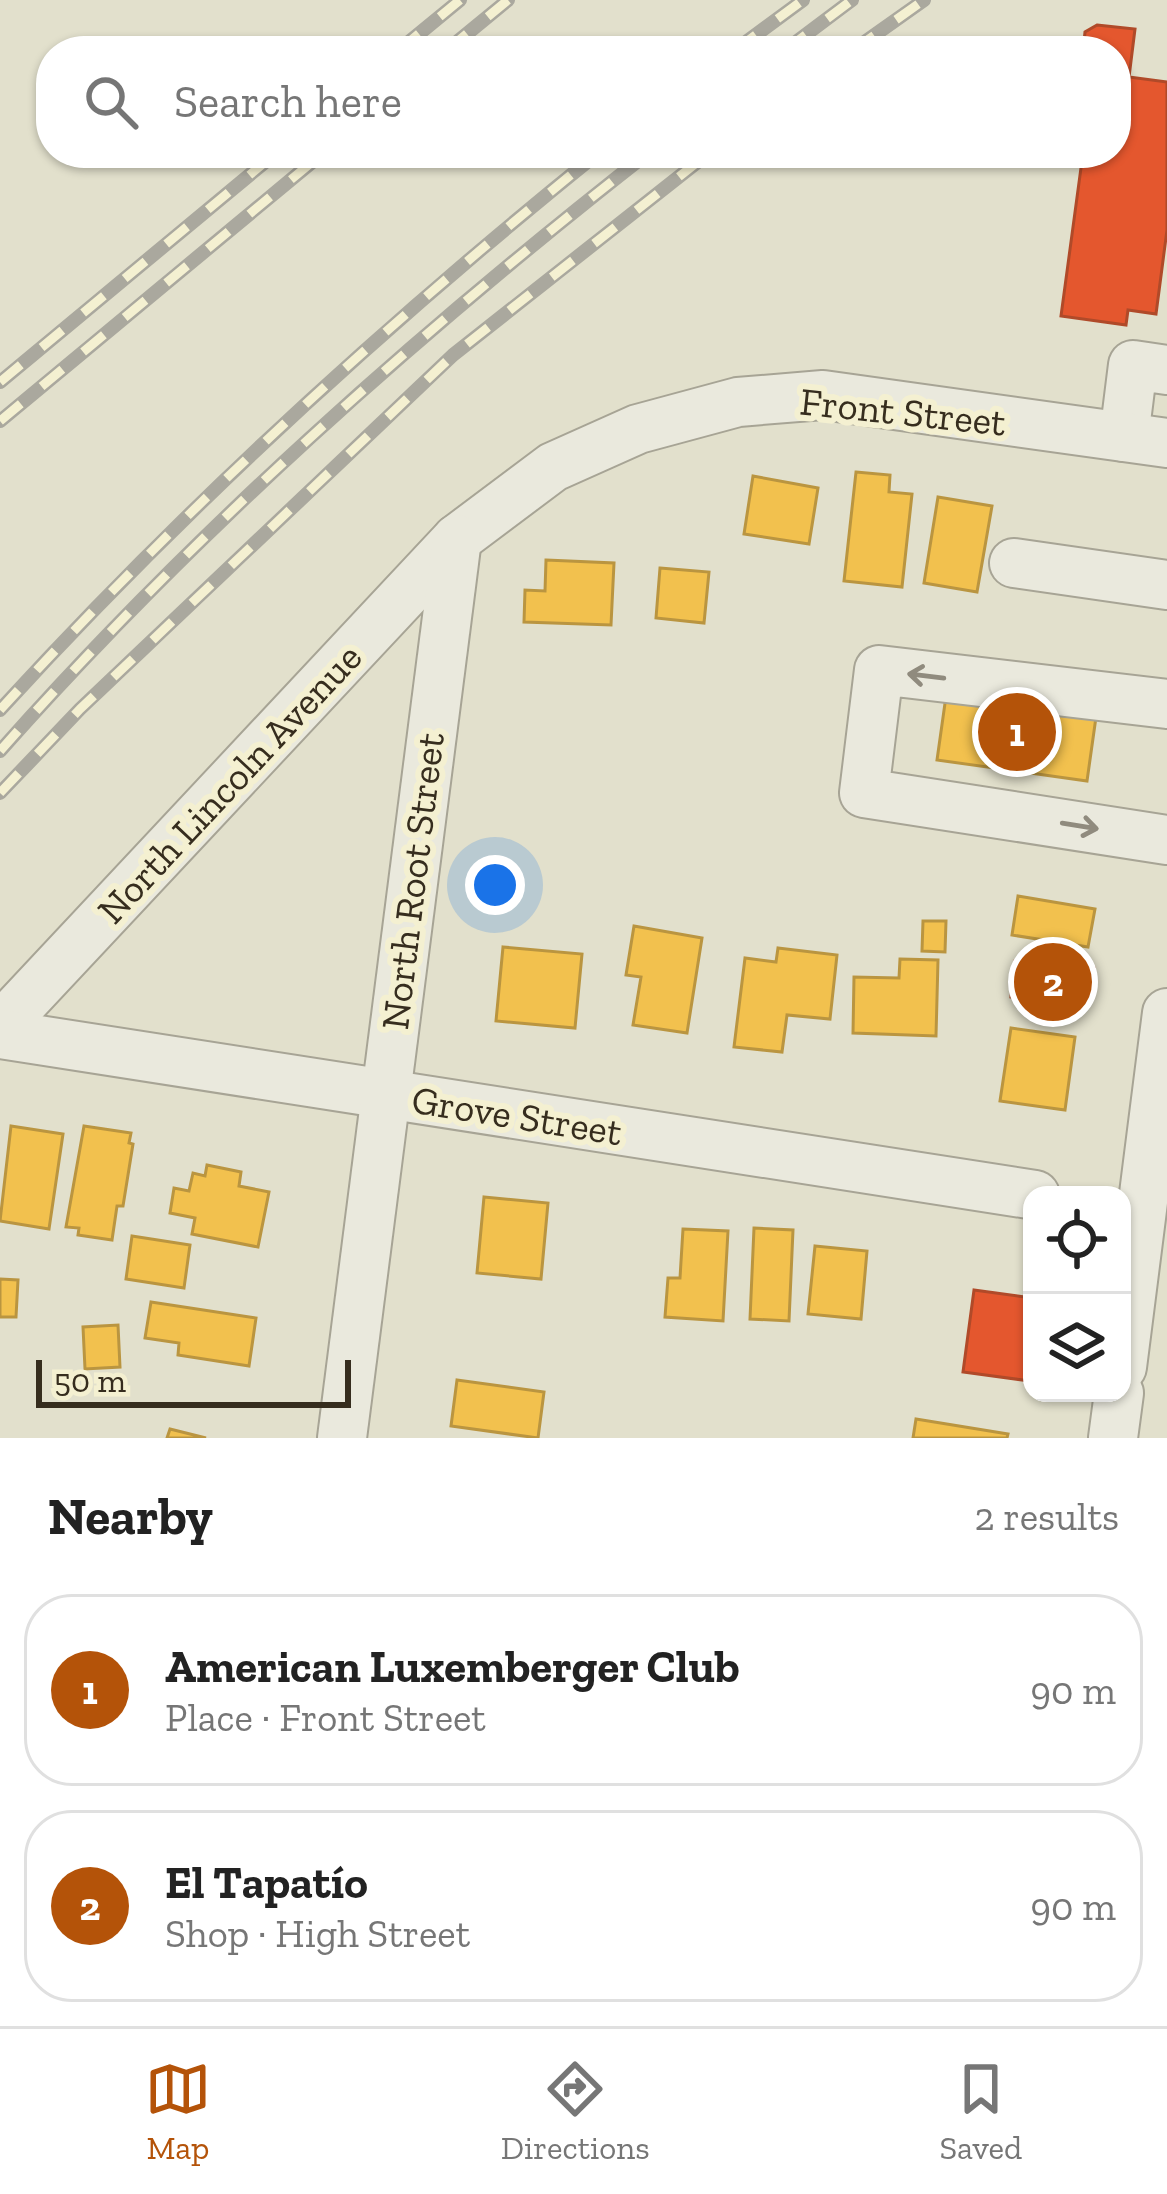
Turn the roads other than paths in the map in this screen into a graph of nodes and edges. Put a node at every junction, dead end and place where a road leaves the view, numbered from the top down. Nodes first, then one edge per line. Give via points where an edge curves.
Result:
1 (1167, 370) edge
2 (1145, 440) edge
3 (457, 539) junction
4 (1014, 562) dead end
5 (1167, 585) edge
6 (1167, 704) edge
7 (1167, 840) edge
8 (1167, 1012) edge
9 (0, 1031) edge
10 (384, 1095) junction
11 (1023, 1193) edge
12 (1144, 1212) edge
13 (1131, 1304) edge
14 (1117, 1402) edge
15 (342, 1438) edge
16 (1112, 1438) edge

1 - 2 street via 1133,365
2 - 3 street, Front Street via 823,394 738,402 638,429 553,467
3 - 9 street, North Lincoln Avenue
3 - 10 street, North Root Street
4 - 5 street
6 -> 7 street via 879,670 864,793
8 - 12 street
9 - 10 street, Grove Street
10 - 11 street, Grove Street
10 - 15 street, North Root Street
12 - 13 street
14 - 16 street

